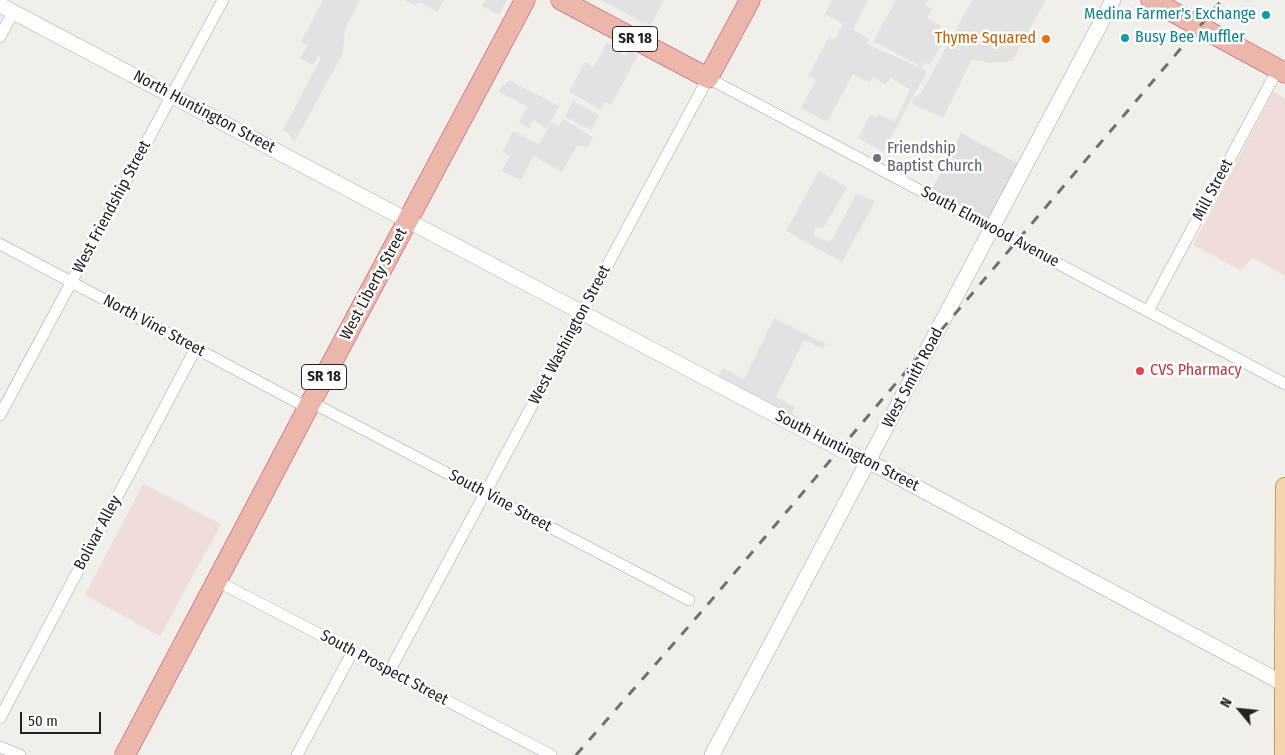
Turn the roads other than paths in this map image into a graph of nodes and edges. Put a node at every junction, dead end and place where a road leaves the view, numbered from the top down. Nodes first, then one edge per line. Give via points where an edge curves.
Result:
1 (223, 0) edge
2 (525, 0) edge
3 (562, 0) edge
4 (750, 0) edge
5 (1113, 0) edge
6 (1151, 0) edge
7 (7, 9) edge
8 (0, 37) edge
9 (1281, 71) edge
10 (708, 78) junction
11 (172, 95) junction
12 (408, 221) junction
13 (992, 228) junction
14 (0, 244) edge
15 (72, 282) junction
16 (1148, 311) junction
17 (582, 312) junction
18 (196, 348) junction
19 (1285, 384) edge
20 (309, 405) junction
21 (0, 415) edge
22 (868, 461) junction
23 (1285, 487) edge
24 (485, 493) junction
25 (217, 581) junction
26 (689, 600) dead end
27 (353, 651) junction
28 (390, 670) junction
29 (1284, 684) edge
30 (0, 718) edge
31 (0, 747) edge
32 (20, 755) edge
33 (126, 755) edge
34 (297, 755) edge
35 (551, 755) edge
36 (712, 755) edge
37 (1284, 755) edge

1 - 11 street, West Friendship Street
2 - 12 highway, West Liberty Street / SR 18
3 - 10 highway, South Elmwood Avenue / SR 18
4 - 10 highway, West Washington Street
5 - 13 street, West Smith Road
6 - 9 highway
7 - 8 street
7 - 11 street, North Huntington Street
9 - 16 street, Mill Street
10 - 13 street, South Elmwood Avenue
10 - 17 street, West Washington Street
11 - 12 street, North Huntington Street
11 - 15 street, West Friendship Street
12 - 17 street, South Huntington Street
12 - 20 highway, West Liberty Street / SR 18
13 - 16 street, South Elmwood Avenue
13 - 22 street, West Smith Road
14 - 15 street, North Vine Street
15 - 18 street, North Vine Street
15 - 21 street, West Friendship Street
16 - 19 street, South Elmwood Avenue
17 - 22 street, South Huntington Street
17 - 24 street, West Washington Street
18 - 20 street, North Vine Street
18 - 30 street, Bolivar Alley
20 - 24 street, South Vine Street
20 - 25 highway, West Liberty Street / SR 18
22 - 29 street, South Huntington Street
22 - 36 street, West Smith Road
23 - 29 main road
24 - 26 street, South Vine Street
24 - 28 street, West Washington Street
25 - 27 street, South Prospect Street
25 - 33 highway, West Liberty Street / SR 18
27 - 28 street, South Prospect Street
27 - 34 street
28 - 35 street, South Prospect Street
29 - 37 main road
31 - 32 street

